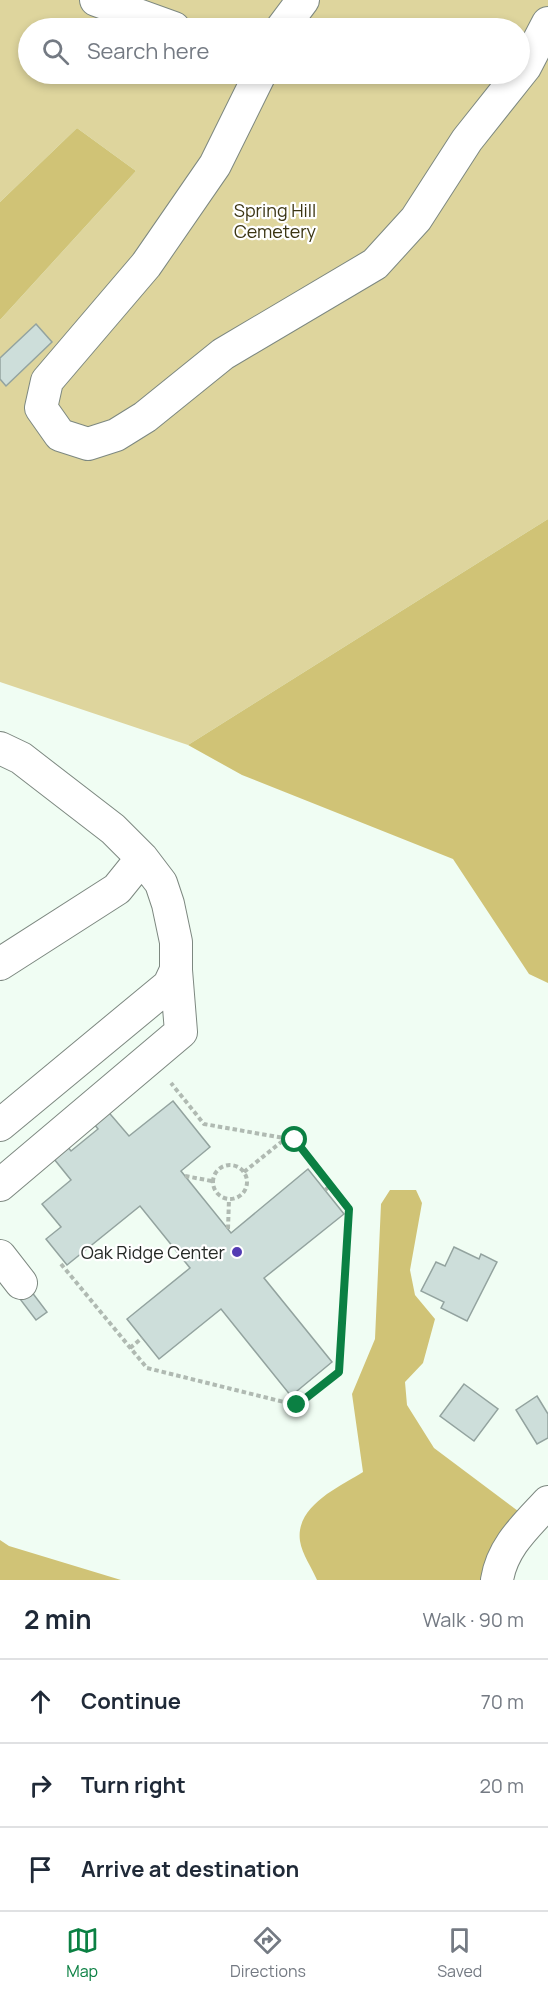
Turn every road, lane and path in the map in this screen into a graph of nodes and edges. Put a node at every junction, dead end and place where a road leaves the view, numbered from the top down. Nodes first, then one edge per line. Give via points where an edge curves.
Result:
1 (96, 0) edge
2 (302, 0) edge
3 (146, 18) edge
4 (289, 18) edge
5 (548, 23) edge
6 (530, 57) edge
7 (255, 84) edge
8 (511, 84) edge
9 (0, 748) edge
10 (142, 858) junction
11 (0, 964) edge
12 (176, 970) junction
13 (171, 1083) dead end
14 (0, 1125) edge
15 (285, 1138) junction
16 (244, 1172) junction
17 (185, 1176) dead end
18 (212, 1181) junction
19 (0, 1185) edge
20 (330, 1186) junction
21 (324, 1190) dead end
22 (229, 1199) junction
23 (228, 1229) dead end
24 (0, 1256) edge
25 (61, 1264) dead end
26 (21, 1283) dead end
27 (142, 1338) dead end
28 (130, 1348) junction
29 (548, 1502) edge
30 (497, 1580) edge

1 - 3 street
2 - 4 street
5 - 6 street
7 - 8 street via 209,174 146,265 47,381 41,408 60,435 88,444 116,435 145,417 223,354 375,264 416,219 467,140
9 - 10 street via 21,758 113,829
10 - 11 street via 111,893
10 - 12 street via 161,884 168,904 176,942
12 - 14 street via 169,985
12 - 19 street via 181,1032
13 - 15 path via 204,1124
15 - 16 path
15 - 20 path via 295,1140
16 - 18 path via 237,1166 224,1166
16 - 22 path via 246,1189 242,1195
17 - 18 path
18 - 22 path via 217,1194
20 - 21 path
20 - 28 path via 349,1209 339,1372 297,1405 147,1368
22 - 23 path
24 - 26 street
25 - 28 path
27 - 28 path
29 - 30 street via 516,1536 499,1566

